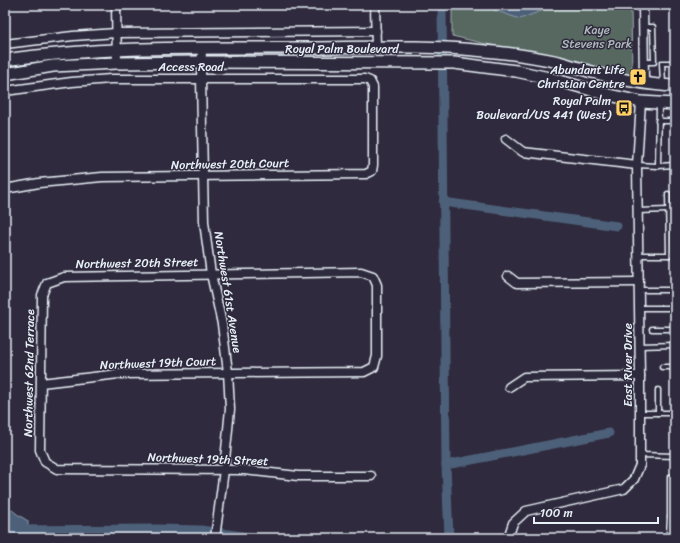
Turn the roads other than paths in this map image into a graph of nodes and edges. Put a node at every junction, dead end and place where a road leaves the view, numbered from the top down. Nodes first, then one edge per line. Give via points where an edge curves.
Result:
1 (116, 5) edge
2 (375, 5) edge
3 (643, 5) edge
4 (664, 5) edge
5 (376, 31) junction
6 (116, 33) junction
7 (5, 44) edge
8 (202, 48) junction
9 (376, 48) junction
10 (117, 50) junction
11 (5, 60) edge
12 (202, 62) junction
13 (117, 63) junction
14 (675, 63) edge
15 (5, 74) edge
16 (201, 79) junction
17 (644, 82) junction
18 (663, 85) junction
19 (675, 86) edge
20 (373, 87) joint
21 (5, 91) edge
22 (641, 102) junction
23 (659, 104) junction
24 (675, 104) edge
25 (658, 121) junction
26 (675, 121) edge
27 (506, 139) dead end
28 (637, 165) junction
29 (675, 165) edge
30 (658, 166) junction
31 (203, 176) junction
32 (5, 190) edge
33 (668, 194) dead end
34 (668, 210) junction
35 (638, 211) junction
36 (675, 254) edge
37 (638, 255) junction
38 (668, 255) junction
39 (210, 274) junction
40 (373, 276) joint
41 (508, 276) dead end
42 (639, 282) junction
43 (47, 283) joint
44 (639, 290) junction
45 (675, 290) edge
46 (639, 308) junction
47 (675, 308) edge
48 (652, 328) dead end
49 (675, 329) edge
50 (675, 345) edge
51 (640, 346) junction
52 (662, 367) dead end
53 (675, 367) edge
54 (228, 372) junction
55 (640, 376) junction
56 (41, 383) junction
57 (509, 387) dead end
58 (658, 390) dead end
59 (640, 413) junction
60 (658, 413) junction
61 (675, 413) edge
62 (640, 455) junction
63 (675, 456) edge
64 (45, 462) joint
65 (224, 470) junction
66 (371, 476) dead end
67 (675, 477) edge
68 (672, 498) edge
69 (675, 516) edge
70 (670, 517) junction
71 (675, 534) edge
72 (215, 538) edge
73 (508, 538) edge

1 - 6 street
2 - 5 street
3 - 4 lane
3 - 17 street
5 - 6 street
5 - 9 street
6 - 7 street
6 - 10 street
8 - 9 main road, Royal Palm Boulevard
8 - 10 main road, Royal Palm Boulevard
8 - 12 street, Northwest 61st Avenue
9 - 17 main road, Royal Palm Boulevard via 454,48 501,52 560,62 610,76
10 - 11 main road, Royal Palm Boulevard
10 - 13 street
12 - 13 main road, Royal Palm Boulevard
12 - 16 street, Northwest 61st Avenue
12 - 22 main road, Royal Palm Boulevard via 454,63 516,71
13 - 15 main road, Royal Palm Boulevard via 53,66
14 - 18 lane via 662,64
16 - 20 street, Access Road via 365,79 370,81
16 - 21 street, Access Road via 103,80
16 - 31 street, Northwest 61st Avenue
17 - 18 main road, Royal Palm Boulevard
18 - 19 main road, Royal Palm Boulevard
20 - 31 street, Northwest 20th Court via 372,171 366,174
22 - 23 main road, Royal Palm Boulevard
22 - 28 street, East River Drive
23 - 24 main road, Royal Palm Boulevard
23 - 25 lane
25 - 26 lane
25 - 30 lane
27 - 28 street via 523,152
28 - 30 lane
28 - 35 street, East River Drive
29 - 30 lane
31 - 32 street, Northwest 20th Court via 102,177 39,183
31 - 39 street, Northwest 61st Avenue via 204,222
33 - 34 lane
34 - 35 lane
34 - 38 lane
35 - 37 street, East River Drive
36 - 38 lane
37 - 38 lane
37 - 42 street, East River Drive
39 - 40 street, Northwest 20th Street via 361,272
39 - 43 street, Northwest 20th Street via 64,277
39 - 54 street, Northwest 61st Avenue via 222,324
40 - 54 street, Northwest 19th Court via 377,285 377,356 374,367 364,372
41 - 42 street via 517,283
42 - 44 street, East River Drive
43 - 56 street, Northwest 62nd Terrace via 42,295
44 - 45 lane
44 - 46 street, East River Drive
46 - 47 lane
46 - 51 street, East River Drive
48 - 49 lane
50 - 51 lane
51 - 55 street, East River Drive
52 - 53 lane
54 - 56 street, Northwest 19th Court via 119,374
54 - 65 street, Northwest 61st Avenue via 230,409
55 - 57 street via 524,377
55 - 59 street, East River Drive
56 - 64 street, Northwest 62nd Terrace via 40,450
58 - 60 lane
59 - 60 lane
59 - 62 street, East River Drive
60 - 61 lane
62 - 63 lane
62 - 73 street, East River Drive via 640,465 634,479 624,489 526,511 513,523
64 - 65 street, Northwest 19th Street via 57,469
65 - 66 street, Northwest 19th Street via 298,476
65 - 72 street, Northwest 61st Avenue
67 - 68 lane via 670,477
68 - 70 lane
69 - 70 lane
70 - 71 lane via 669,534

